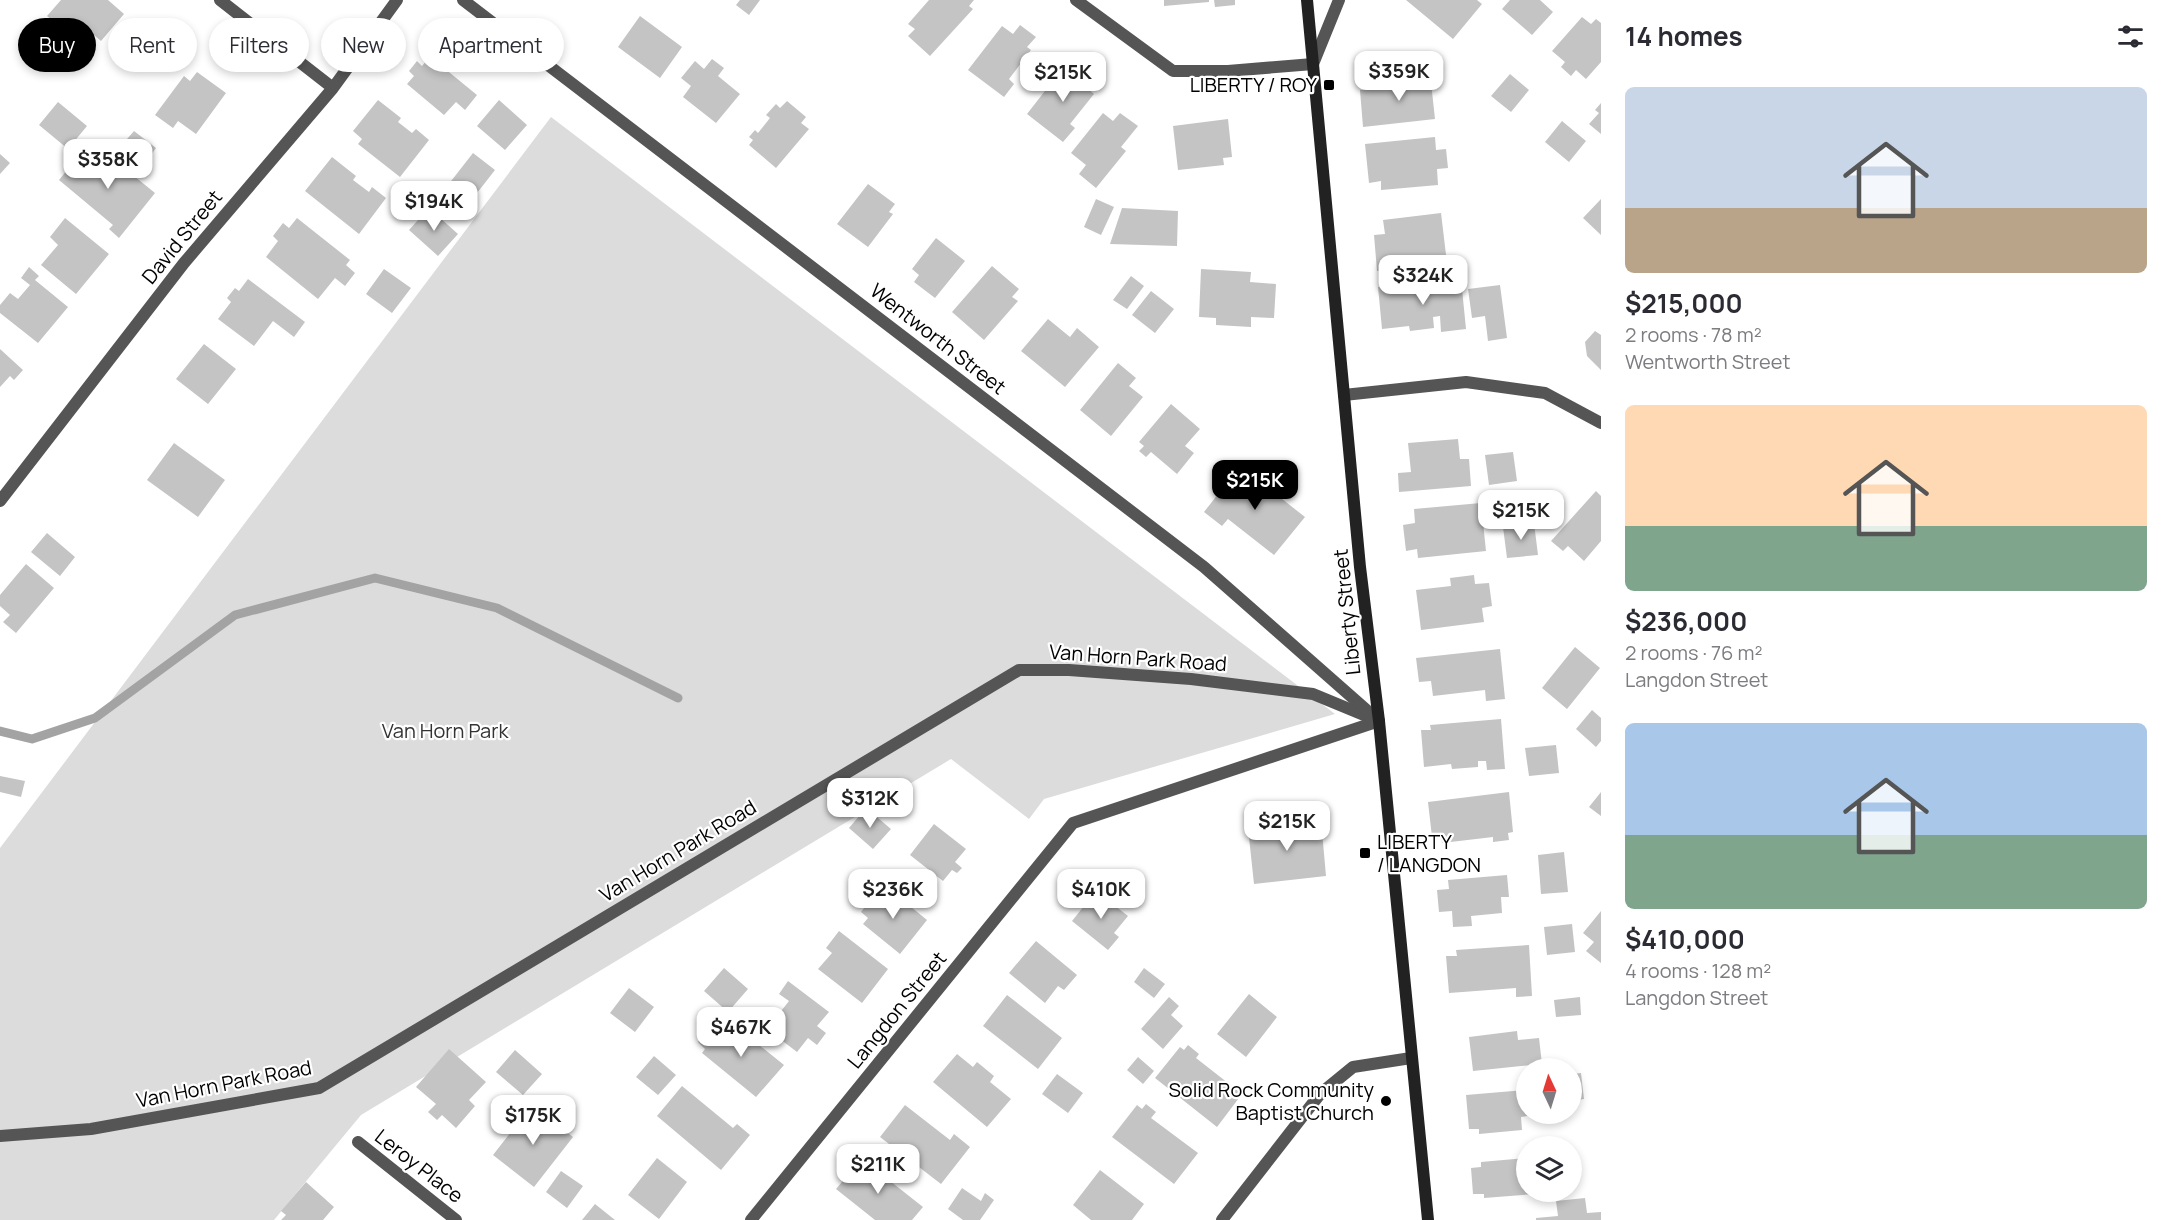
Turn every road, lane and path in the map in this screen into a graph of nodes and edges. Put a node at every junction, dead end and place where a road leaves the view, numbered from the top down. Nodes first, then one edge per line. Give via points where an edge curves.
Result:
1 (220, 0) edge
2 (397, 0) edge
3 (463, 0) edge
4 (1077, 0) edge
5 (1307, 0) edge
6 (1340, 0) edge
7 (1313, 64) junction
8 (333, 88) junction
9 (1344, 395) junction
10 (1601, 423) edge
11 (0, 501) edge
12 (1379, 721) junction
13 (1411, 1058) junction
14 (0, 1136) edge
15 (358, 1142) dead end
16 (456, 1220) edge
17 (751, 1220) edge
18 (1222, 1220) edge
19 (1428, 1220) edge

1 - 8 street
2 - 8 street, David Street
3 - 12 street, Wentworth Street via 1204,567
4 - 7 street via 1173,71
5 - 7 main road, Liberty Street
6 - 7 street
7 - 9 main road, Liberty Street
8 - 11 street, David Street via 184,263
9 - 10 street via 1466,382 1545,393
9 - 12 main road, Liberty Street
12 - 13 main road, Liberty Street
12 - 14 street, Van Horn Park Road via 1313,694 1191,679 1019,670 319,1088 91,1128
12 - 17 street, Langdon Street via 1073,823
13 - 18 street via 1353,1067 1320,1094
13 - 19 main road, Liberty Street
15 - 16 street, Leroy Place

